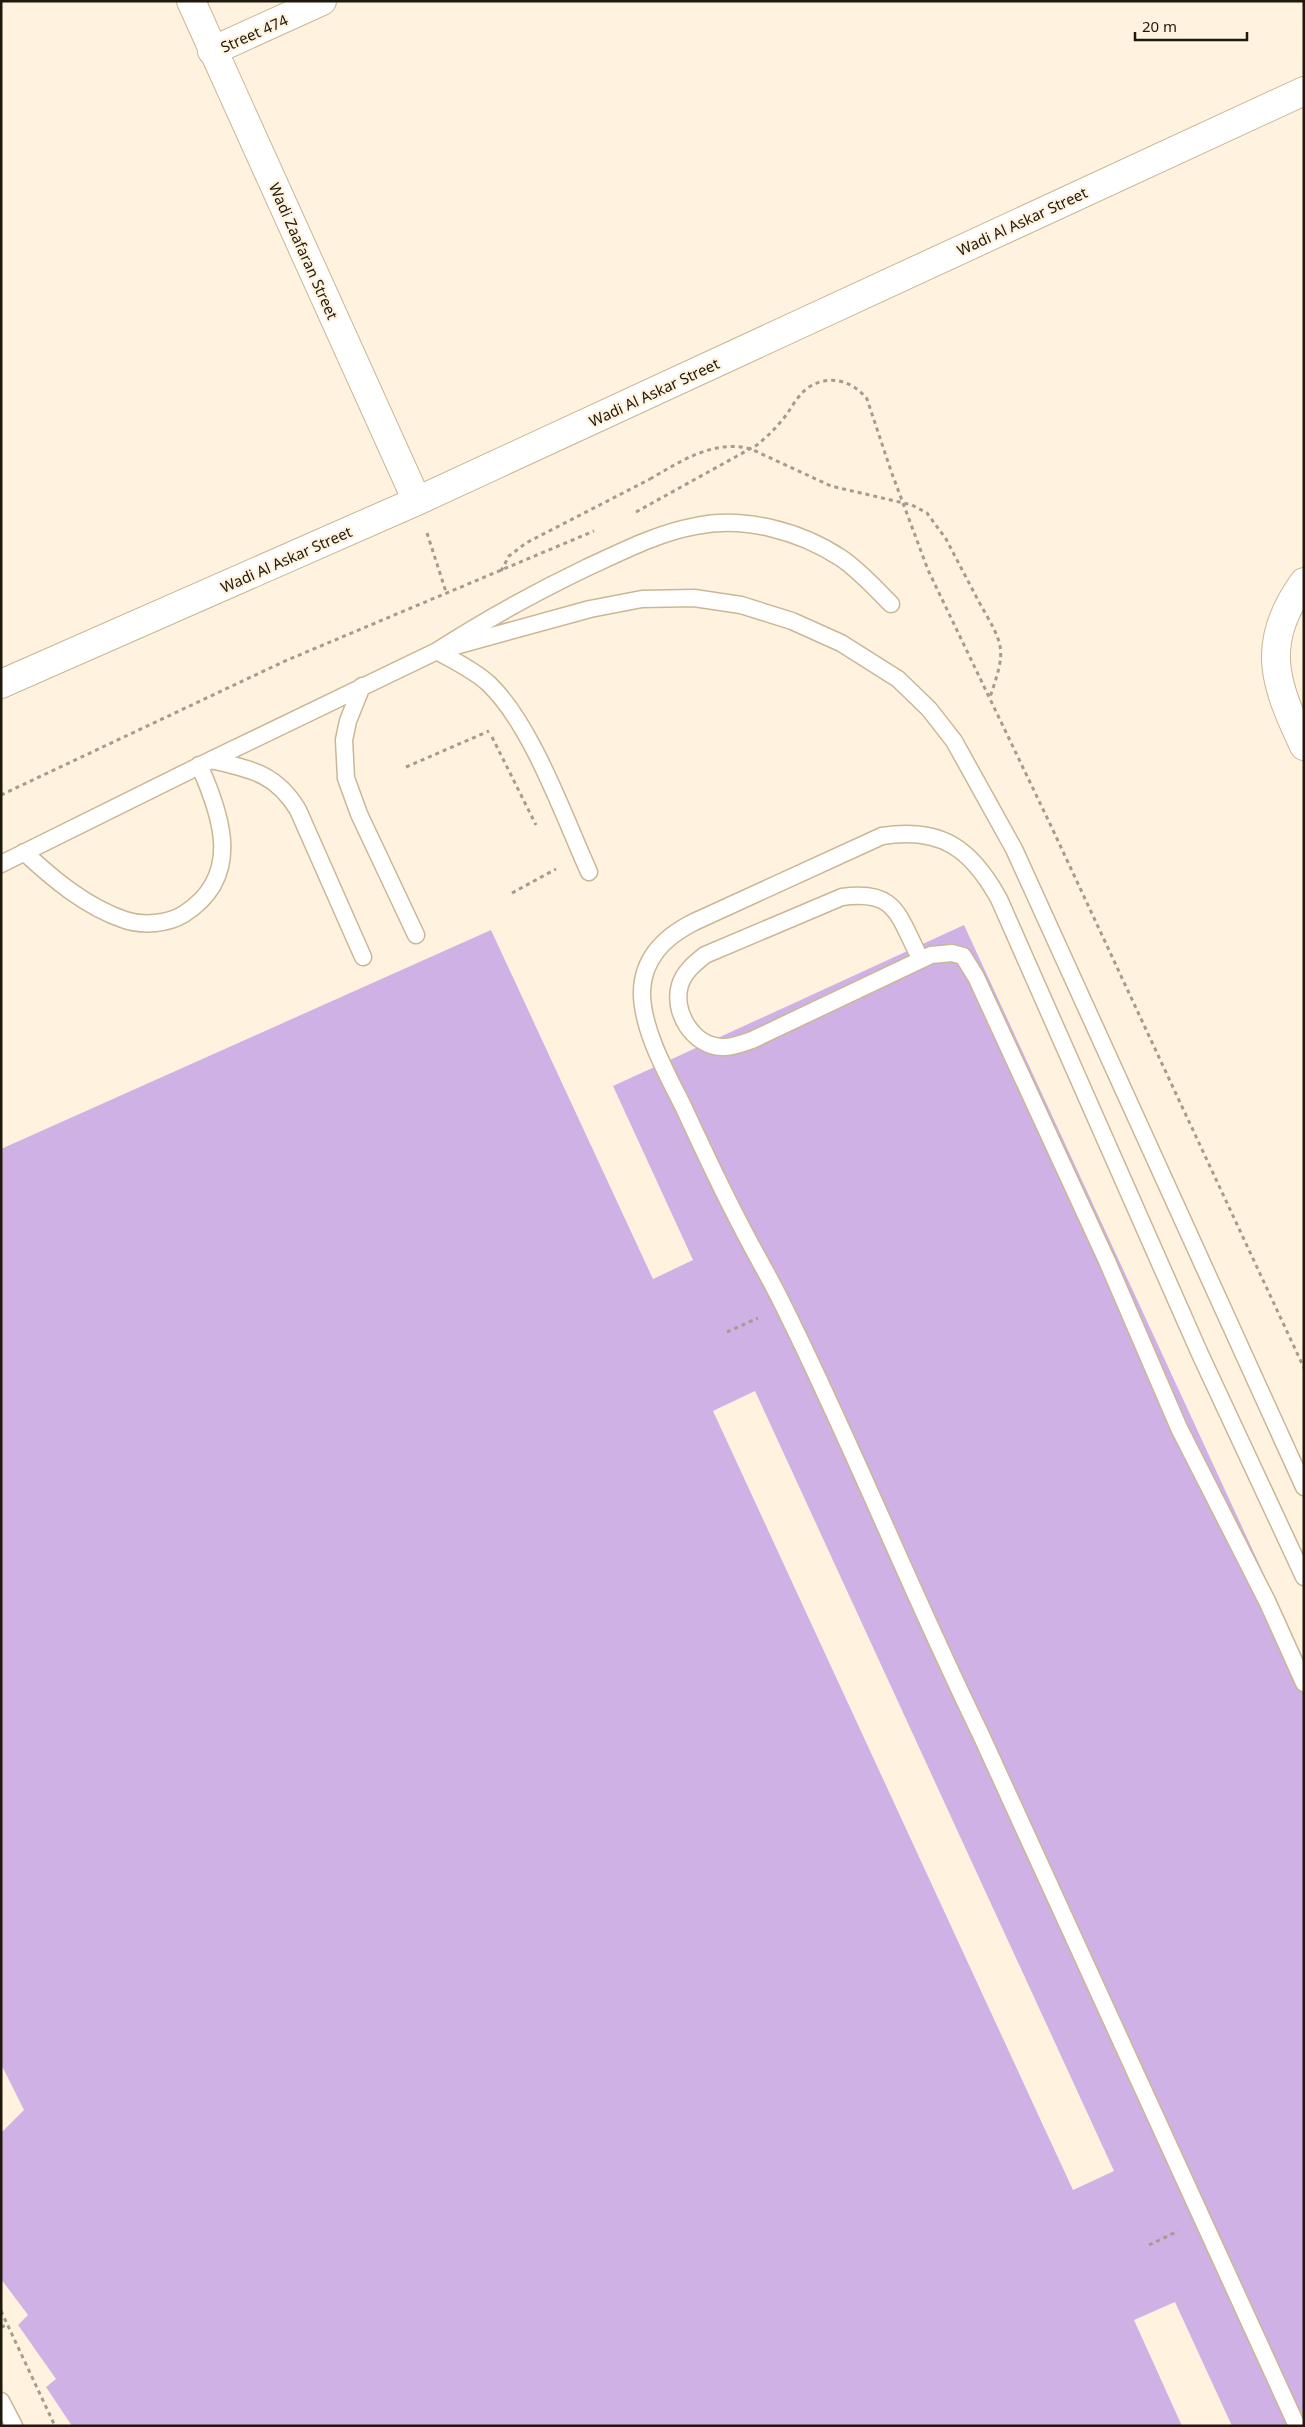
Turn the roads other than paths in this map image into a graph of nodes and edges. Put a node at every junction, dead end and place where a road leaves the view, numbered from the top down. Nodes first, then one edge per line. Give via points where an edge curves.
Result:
1 (191, 1) edge
2 (322, 1) edge
3 (212, 51) junction
4 (1304, 91) edge
5 (417, 501) junction
6 (1304, 582) edge
7 (891, 604) dead end
8 (437, 651) junction
9 (1, 684) edge
10 (362, 686) junction
11 (1304, 746) edge
12 (205, 763) junction
13 (24, 852) junction
14 (1, 864) edge
15 (589, 872) dead end
16 (416, 935) dead end
17 (918, 952) dead end
18 (364, 957) dead end
19 (1304, 1487) edge
20 (1304, 1576) edge
21 (1304, 1683) edge
22 (1, 2401) edge
23 (14, 2426) edge
24 (1297, 2426) edge

1 - 3 street, Wadi Zaafaran Street
2 - 3 street, Street 474
3 - 5 street, Wadi Zaafaran Street
4 - 5 street, Wadi Al Askar Street
5 - 9 street, Wadi Al Askar Street
6 - 11 street via 1282,620 1276,661 1277,682 1283,701
7 - 8 lane via 863,575 840,558 791,534 747,525 697,526 663,534 533,594
8 - 10 lane
8 - 15 lane via 488,684 519,724
8 - 19 lane via 590,609 642,599 694,598 741,605 784,618 841,643 898,679 929,709 954,741 1014,849
10 - 12 lane
10 - 16 lane via 344,740 346,778
12 - 13 lane
12 - 13 lane via 219,819 223,860 218,878 208,894 180,917 143,924 125,920 78,896 49,876
12 - 18 lane via 250,769 266,775 290,796
13 - 14 lane
17 - 21 lane via 899,914 889,904 876,897 842,897 705,955 694,964 680,985 680,1009 684,1021 702,1041 722,1048 734,1046 931,955 963,956 976,976 1069,1175 1179,1428 1267,1601
20 - 24 lane via 1200,1354 999,899 978,864 962,850 924,834 882,836 674,932 658,948 646,968 642,990 644,1012 662,1064 784,1307
22 - 23 lane

